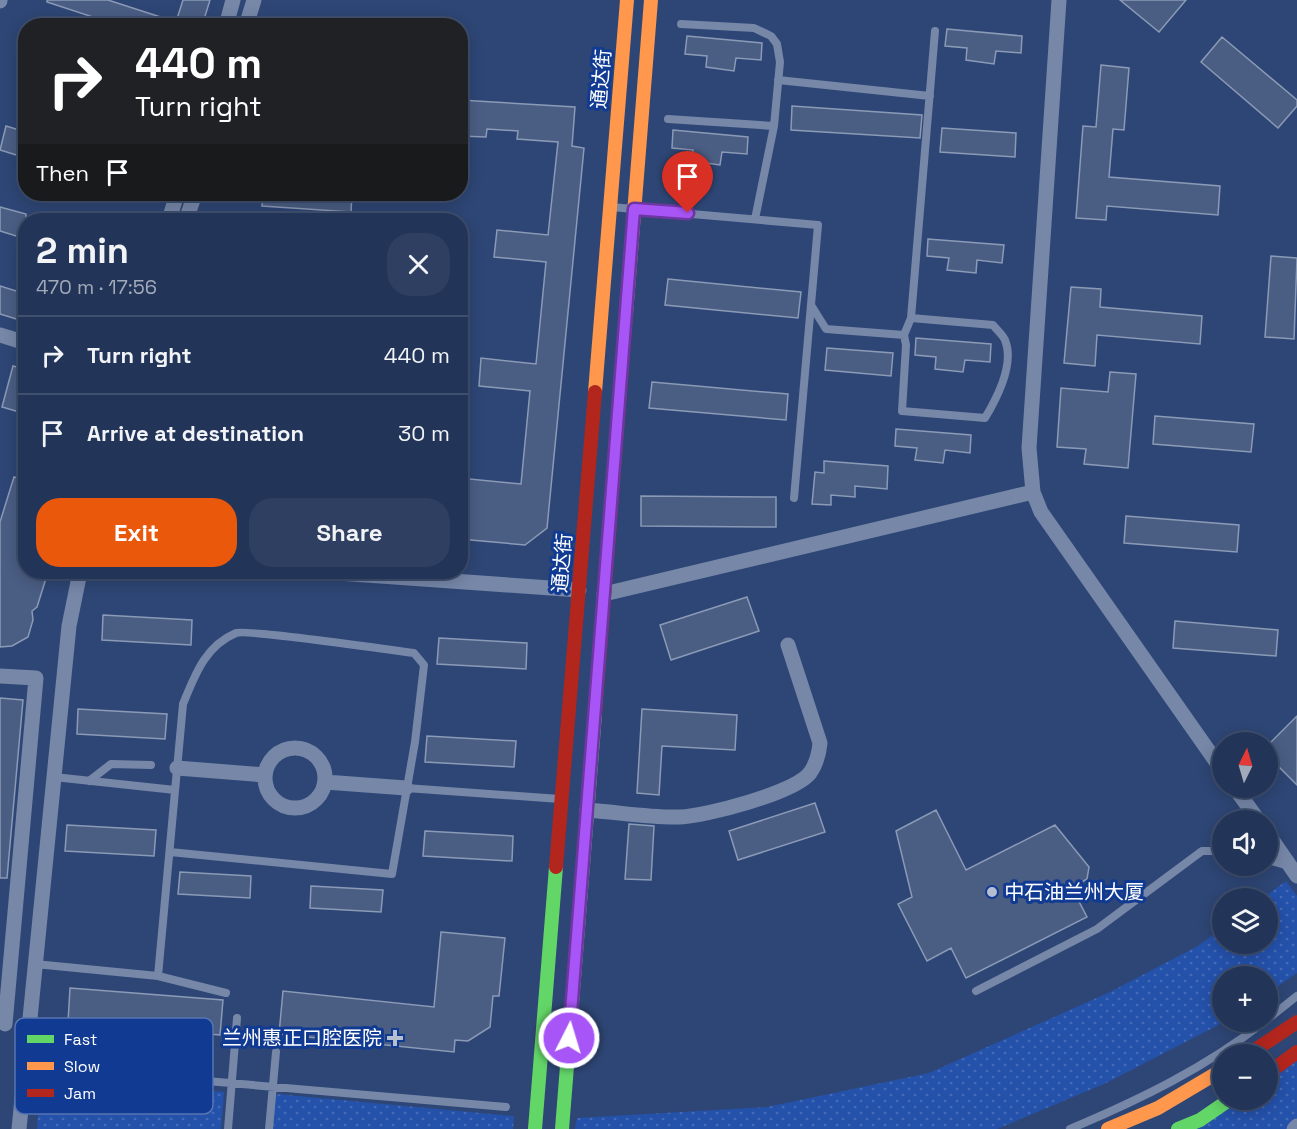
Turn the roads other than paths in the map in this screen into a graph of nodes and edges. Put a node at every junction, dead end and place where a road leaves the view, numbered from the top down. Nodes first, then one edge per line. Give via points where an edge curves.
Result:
1 (233, 0) edge
2 (254, 0) edge
3 (627, 0) edge
4 (651, 0) edge
5 (1059, 0) edge
6 (228, 18) edge
7 (248, 18) edge
8 (681, 24) dead end
9 (935, 31) dead end
10 (778, 80) junction
11 (930, 96) junction
12 (668, 119) dead end
13 (774, 126) junction
14 (611, 207) junction
15 (634, 209) junction
16 (755, 219) junction
17 (811, 305) junction
18 (911, 318) junction
19 (0, 335) edge
20 (904, 335) junction
21 (18, 341) edge
22 (1033, 492) junction
23 (794, 498) dead end
24 (79, 579) edge
25 (442, 579) edge
26 (579, 590) junction
27 (604, 594) junction
28 (789, 645) dead end
29 (0, 676) edge
30 (1212, 756) edge
31 (151, 765) dead end
32 (177, 768) junction
33 (265, 775) junction
34 (54, 777) junction
35 (89, 781) junction
36 (325, 782) junction
37 (406, 788) junction
38 (175, 790) junction
39 (562, 800) junction
40 (587, 810) junction
41 (1278, 848) edge
42 (1212, 851) edge
43 (170, 852) junction
44 (1278, 864) edge
45 (1294, 871) edge
46 (35, 964) junction
47 (158, 976) junction
48 (976, 990) dead end
49 (226, 993) dead end
50 (1297, 996) edge
51 (1278, 1011) edge
52 (30, 1018) edge
53 (237, 1018) dead end
54 (1297, 1022) edge
55 (5, 1024) dead end
56 (1250, 1032) edge
57 (1264, 1044) edge
58 (276, 1052) dead end
59 (1297, 1052) edge
60 (1278, 1066) edge
61 (1212, 1076) edge
62 (213, 1081) edge
63 (232, 1083) junction
64 (273, 1087) junction
65 (506, 1107) dead end
66 (1214, 1110) edge
67 (20, 1114) edge
68 (19, 1129) edge
69 (228, 1129) edge
70 (269, 1129) edge
71 (535, 1129) edge
72 (562, 1129) edge
73 (1070, 1129) edge
74 (1108, 1129) edge
75 (1178, 1129) edge

1 - 6 street
2 - 7 street
3 - 14 main road, 通达街
4 - 15 main road
5 - 22 street via 1029,448
8 - 10 lane via 763,31 771,36 780,53
9 - 11 lane
10 - 11 lane
10 - 13 lane
11 - 18 lane
12 - 13 lane
13 - 16 lane
14 - 15 lane
14 - 26 main road, 通达街
15 - 16 lane
15 - 27 main road
16 - 17 lane via 818,225
17 - 20 lane via 826,329
17 - 23 lane
18 - 20 lane
18 - 20 lane via 993,325 1005,340 1007,361 998,397 985,418 902,411
19 - 21 street
22 - 27 street
22 - 30 street via 1041,512
24 - 34 street via 69,626
25 - 26 street
26 - 39 main road, 通达街
27 - 40 main road
28 - 40 street via 820,743 818,759 809,774 793,784 723,810 679,817
29 - 55 street via 36,678
31 - 35 lane via 111,764
32 - 33 street
32 - 37 lane via 183,704 197,668 212,649 238,632 414,653 424,665
32 - 38 lane
33 - 36 street via 276,755 298,748 318,759
33 - 36 street via 271,798 292,809 314,802
34 - 35 lane
34 - 46 street
35 - 38 lane
36 - 37 street
37 - 39 lane
37 - 43 lane via 392,874
38 - 43 lane
39 - 71 main road, 通达街
40 - 72 main road
41 - 45 street
42 - 48 lane via 1202,851 1097,929
43 - 47 lane
44 - 45 lane
46 - 47 lane
46 - 52 street
47 - 49 lane
50 - 51 lane
53 - 63 lane
54 - 57 main road
56 - 73 lane via 1144,1098
58 - 64 lane
59 - 60 main road
61 - 74 main road via 1158,1108
62 - 63 lane
63 - 64 lane
63 - 69 lane
64 - 65 lane
64 - 70 lane
66 - 75 main road
67 - 68 street

